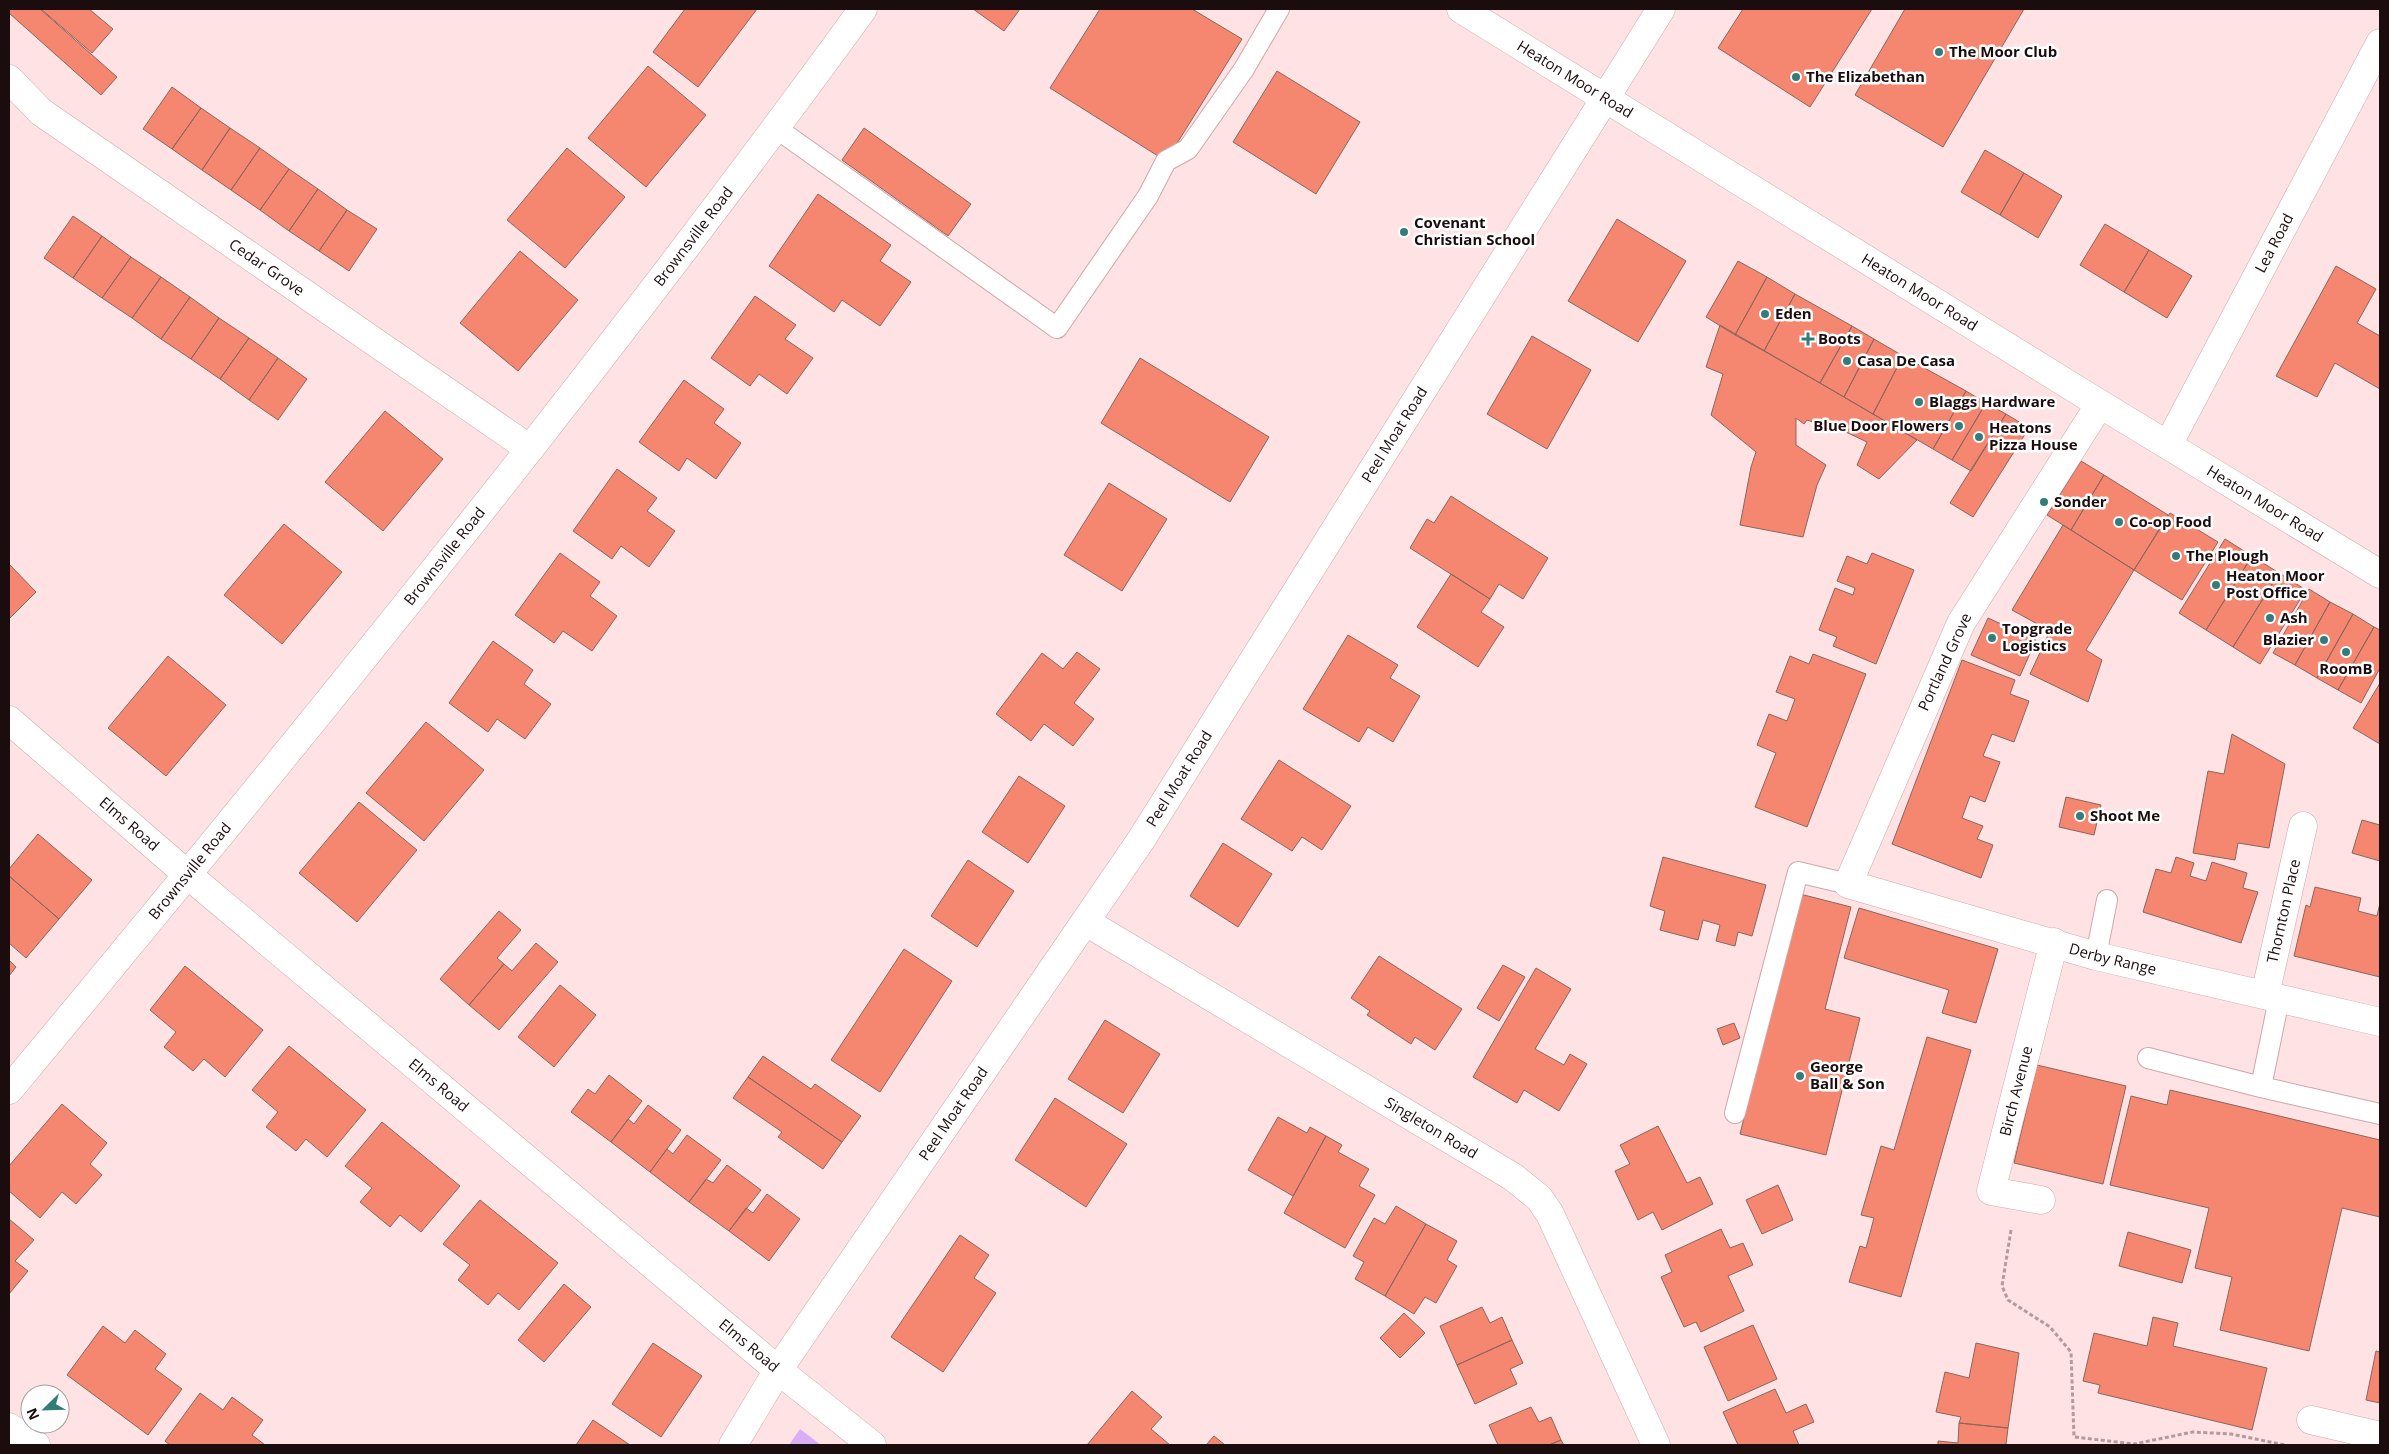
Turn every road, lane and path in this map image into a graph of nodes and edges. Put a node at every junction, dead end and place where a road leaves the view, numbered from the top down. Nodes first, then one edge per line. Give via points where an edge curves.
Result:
1 (863, 9) edge
2 (1279, 9) edge
3 (1461, 9) edge
4 (1661, 9) edge
5 (2380, 44) edge
6 (9, 79) edge
7 (1606, 98) junction
8 (776, 128) junction
9 (2100, 404) junction
10 (2168, 446) junction
11 (530, 449) junction
12 (2380, 574) edge
13 (9, 720) edge
14 (2304, 826) dead end
15 (188, 875) junction
16 (1848, 884) junction
17 (2107, 900) dead end
18 (1086, 922) junction
19 (2054, 942) junction
20 (2096, 956) junction
21 (2272, 997) junction
22 (2380, 1022) edge
23 (2148, 1058) dead end
24 (2262, 1087) junction
25 (9, 1090) edge
26 (1735, 1113) dead end
27 (2380, 1114) edge
28 (2030, 1198) joint
29 (778, 1370) junction
30 (2320, 1422) joint
31 (9, 1427) edge
32 (2380, 1436) edge
33 (36, 1445) edge
34 (733, 1445) edge
35 (872, 1445) edge
36 (1656, 1445) edge

1 - 8 street, Brownsville Road
2 - 8 lane via 1244,69 1188,149 1166,161 1148,196 1057,328
3 - 7 street, Heaton Moor Road
4 - 7 street, Peel Moat Road
5 - 10 street, Lea Road
6 - 11 street, Cedar Grove via 41,112
7 - 9 street, Heaton Moor Road
7 - 18 street, Peel Moat Road via 1141,840
8 - 11 street, Brownsville Road
9 - 10 street, Heaton Moor Road
9 - 16 street, Portland Grove via 1961,622
10 - 12 street, Heaton Moor Road
11 - 15 street, Brownsville Road
13 - 15 street, Elms Road
14 - 21 street, Thornton Place
15 - 25 street, Brownsville Road
15 - 29 street, Elms Road
16 - 19 street, Derby Range
16 - 26 lane via 1798,872
17 - 20 lane
18 - 29 street, Peel Moat Road
18 - 36 street, Singleton Road via 1513,1177 1539,1198 1550,1214
19 - 20 street, Derby Range
19 - 28 street, Birch Avenue via 1991,1191
20 - 21 street, Derby Range
21 - 22 street, Derby Range
21 - 24 lane
23 - 24 lane
24 - 27 lane
28 - 30 path via 2011,1228 2002,1286 2008,1300 2050,1327 2071,1352 2074,1437 2134,1444 2193,1432 2232,1434 2285,1445
29 - 34 street, Peel Moat Road
29 - 35 street, Elms Road
30 - 32 street
31 - 33 street

